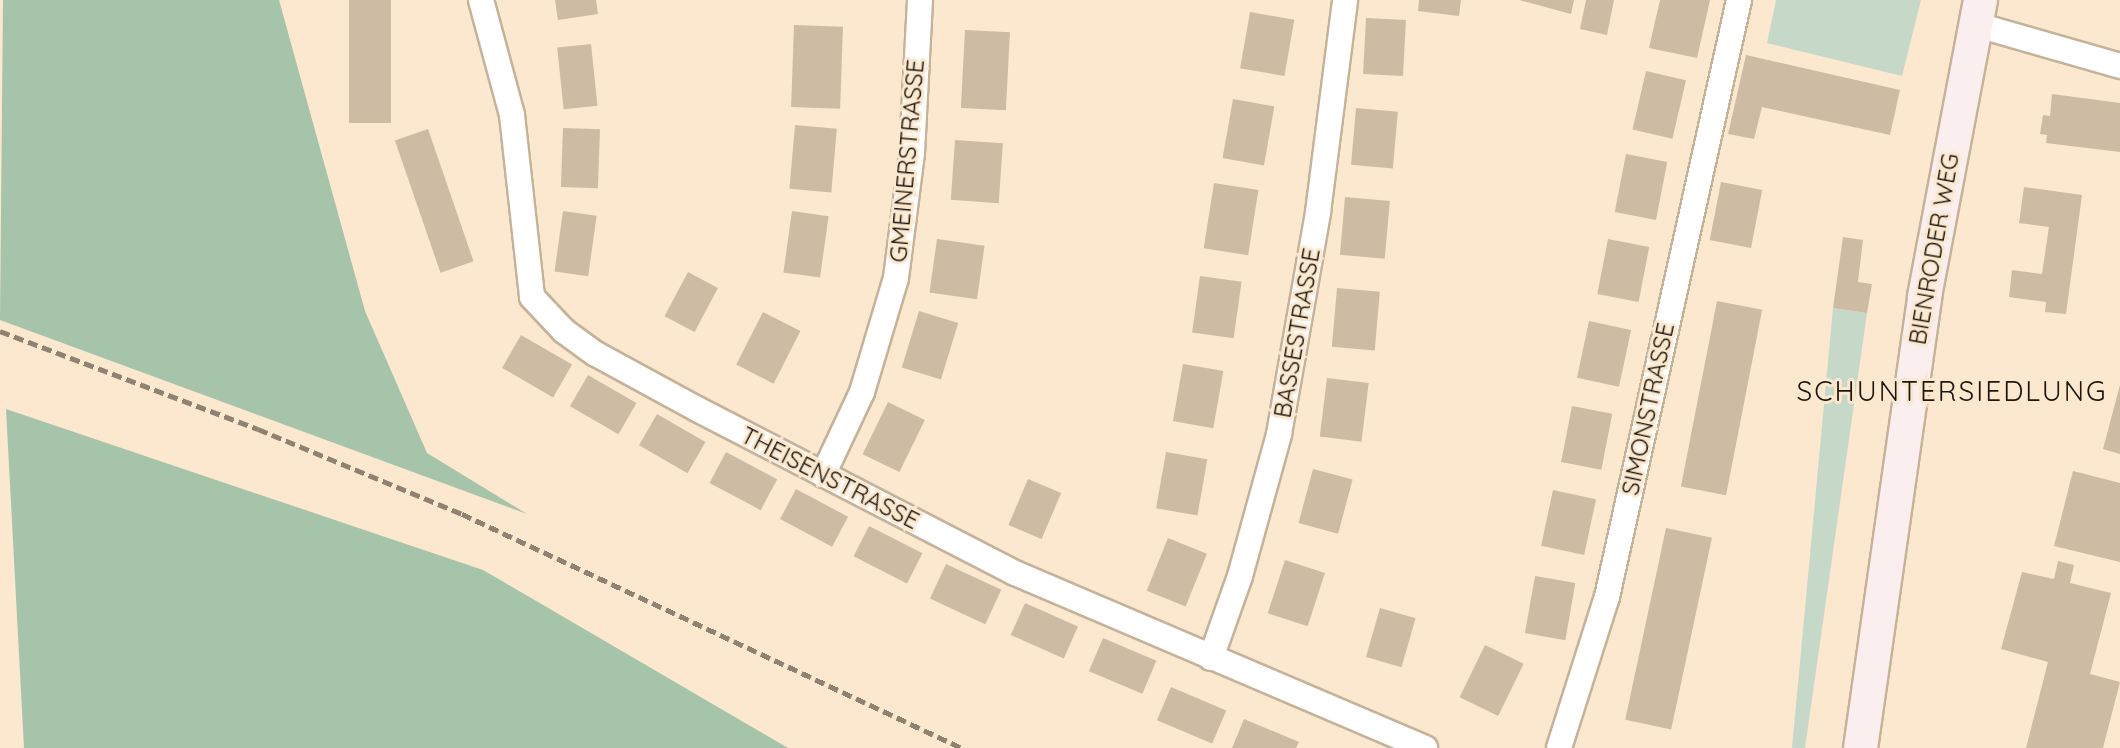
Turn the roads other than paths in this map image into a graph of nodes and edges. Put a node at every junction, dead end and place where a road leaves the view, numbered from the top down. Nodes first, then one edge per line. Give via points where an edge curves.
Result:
1 (481, 0) edge
2 (920, 0) edge
3 (1345, 0) edge
4 (1739, 0) edge
5 (1977, 12) edge
6 (2120, 66) edge
7 (823, 475) junction
8 (1211, 658) junction
9 (1425, 748) edge
10 (1559, 748) edge
11 (1860, 748) edge

1 - 7 street, THEISENSTRASSE via 512,115 528,277 537,307 596,354
2 - 7 street, GMEINERSTRASSE via 912,153 896,278 862,392
3 - 8 street, BASSESTRASSE via 1318,212 1279,434 1240,576
4 - 10 street, SIMONSTRASSE via 1607,597
5 - 6 street
5 - 11 main road, BIENRODER WEG via 1924,296
7 - 8 street, THEISENSTRASSE via 1015,573
8 - 9 street, THEISENSTRASSE

